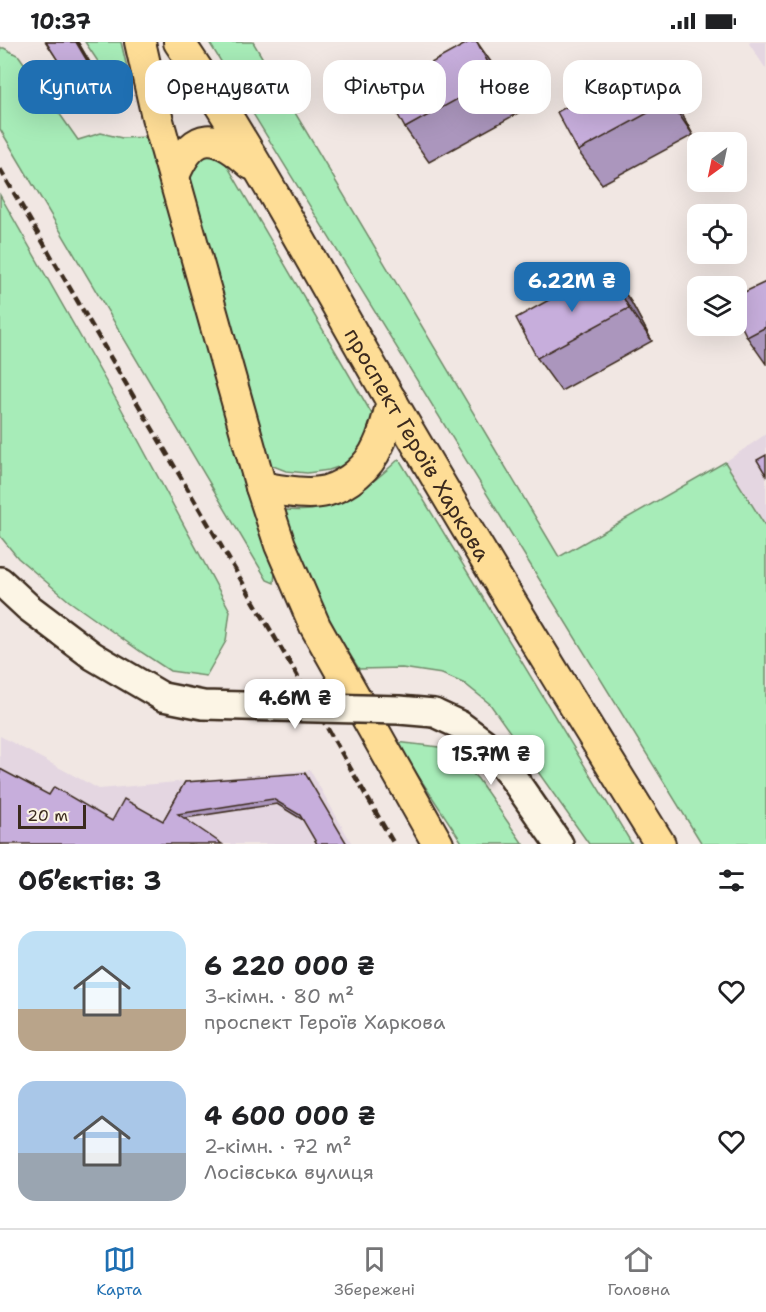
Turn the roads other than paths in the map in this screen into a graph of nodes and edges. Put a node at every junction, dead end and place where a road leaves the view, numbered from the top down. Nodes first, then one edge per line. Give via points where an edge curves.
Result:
1 (140, 42) edge
2 (178, 42) edge
3 (174, 176) junction
4 (264, 177) junction
5 (392, 401) junction
6 (261, 487) junction
7 (0, 581) edge
8 (438, 844) edge
9 (559, 844) edge
10 (660, 844) edge

1 - 3 main road
2 - 4 main road, проспект Героїв Харкова
3 - 4 main road via 188,150 208,140 221,142
3 - 6 main road
4 - 5 main road, проспект Героїв Харкова
5 - 6 main road via 377,449 362,470 344,484 325,491 291,492
5 - 10 main road, проспект Героїв Харкова
6 - 8 main road via 280,545 315,626
7 - 9 main road, bridge via 28,608 93,657 163,697 203,705 434,713 460,725 483,742 509,772

